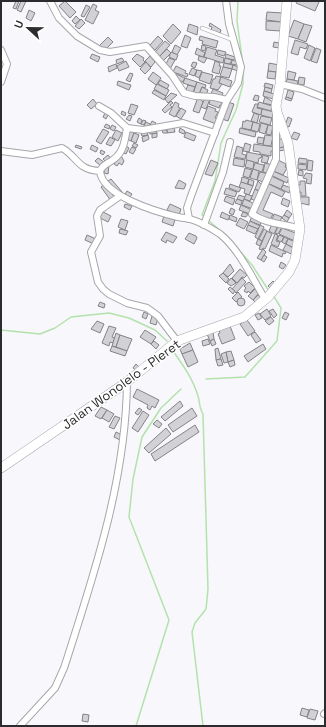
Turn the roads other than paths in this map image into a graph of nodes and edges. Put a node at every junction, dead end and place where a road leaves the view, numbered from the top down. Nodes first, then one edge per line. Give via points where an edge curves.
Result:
1 (50, 1) edge
2 (226, 1) edge
3 (286, 1) edge
4 (202, 28) dead end
5 (233, 40) junction
6 (1, 50) edge
7 (1, 82) edge
8 (280, 84) junction
9 (325, 98) edge
10 (227, 100) junction
11 (99, 106) dead end
12 (277, 112) junction
13 (127, 128) junction
14 (215, 133) junction
15 (230, 142) dead end
16 (1, 151) edge
17 (100, 171) junction
18 (120, 196) junction
19 (189, 219) junction
20 (204, 224) junction
21 (300, 229) junction
22 (266, 298) junction
23 (177, 341) junction
24 (127, 382) junction
25 (1, 468) edge
26 (20, 726) edge

1 - 10 street via 59,18 81,40 104,52 146,46 184,93
2 - 5 street
3 - 8 main road, Jalan Wonolelo - Pleret
4 - 5 lane
5 - 10 street via 241,67 238,83
6 - 7 street via 7,64
8 - 9 street
8 - 12 main road, Jalan Wonolelo - Pleret
10 - 14 street
11 - 13 street
12 - 21 main road, Jalan Wonolelo - Pleret via 288,143
12 - 21 street via 276,159 252,214 272,224
13 - 14 street via 143,130 183,123
13 - 17 street via 123,147 116,158 105,164
14 - 19 street via 188,204
15 - 20 street via 223,172
16 - 17 street via 32,155 62,148 80,166
17 - 18 street via 107,185
18 - 19 street
18 - 23 street via 100,210 97,216 100,236 91,252 98,282 109,294 127,303 147,308 158,316
19 - 20 street
20 - 22 street via 228,242
21 - 22 main road, Jalan Wonolelo - Pleret via 295,260 280,283
22 - 23 main road, Jalan Wonolelo - Pleret via 244,317
23 - 24 main road, Jalan Wonolelo - Pleret
24 - 25 main road, Jalan Wonolelo - Pleret
24 - 26 street via 127,418 118,478 96,566 58,682

